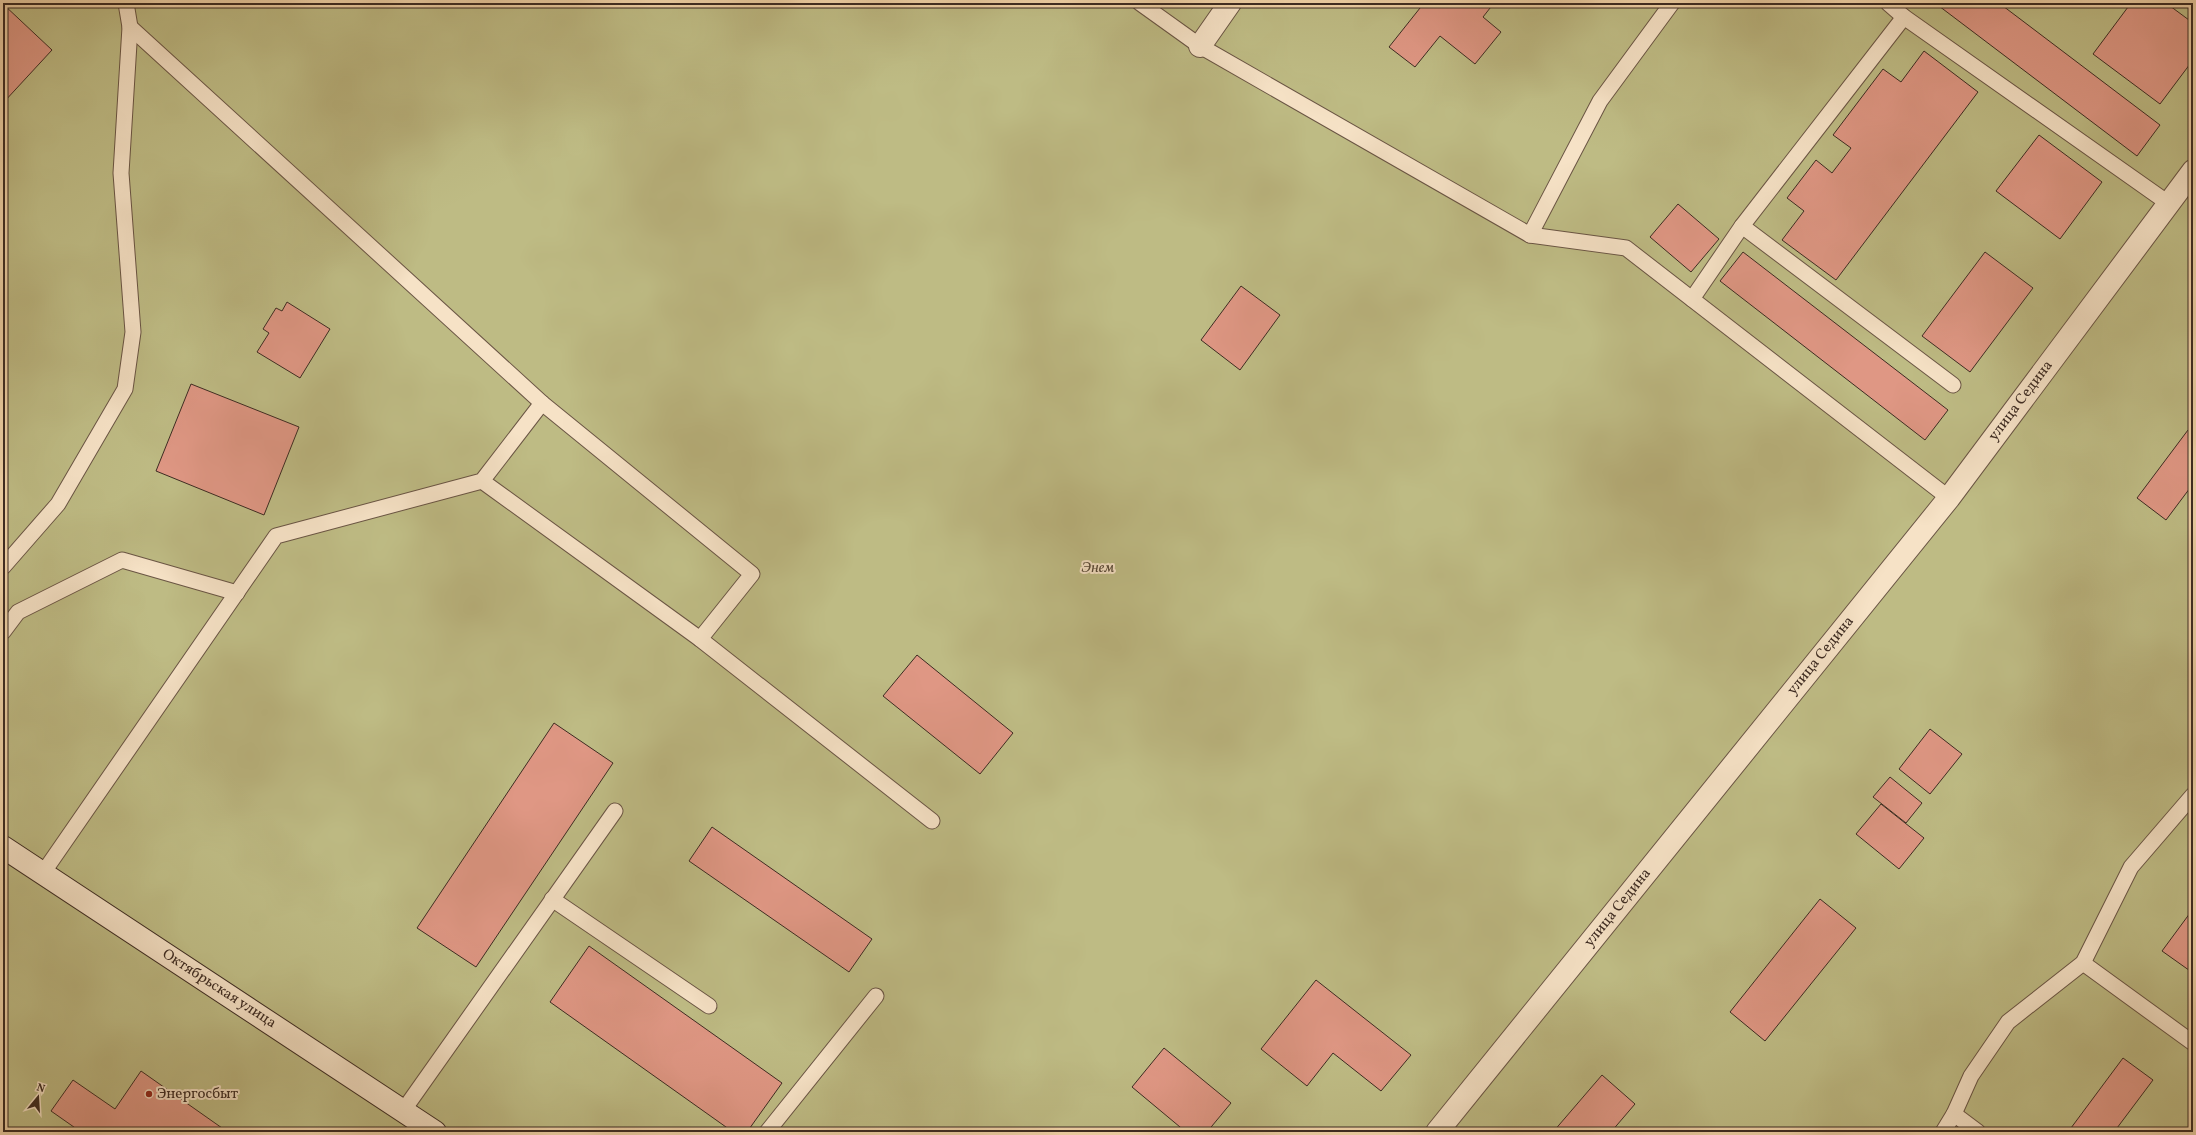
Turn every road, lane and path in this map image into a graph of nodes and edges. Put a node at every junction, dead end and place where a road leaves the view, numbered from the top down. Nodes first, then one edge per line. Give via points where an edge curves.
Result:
1 (126, 3) edge
2 (1140, 3) edge
3 (1230, 3) edge
4 (1672, 3) edge
5 (1888, 3) edge
6 (1904, 17) junction
7 (130, 27) junction
8 (1200, 46) junction
9 (2193, 171) edge
10 (2168, 203) junction
11 (1742, 226) junction
12 (1530, 235) junction
13 (1692, 299) junction
14 (1953, 385) dead end
15 (542, 403) junction
16 (482, 481) junction
17 (1948, 498) junction
18 (3, 567) edge
19 (237, 593) junction
20 (3, 632) edge
21 (700, 639) junction
22 (2193, 795) edge
23 (614, 811) dead end
24 (932, 821) dead end
25 (3, 847) edge
26 (43, 873) junction
27 (552, 899) junction
28 (2083, 963) junction
29 (876, 996) dead end
30 (709, 1006) dead end
31 (2193, 1043) edge
32 (403, 1111) junction
33 (1954, 1114) junction
34 (435, 1132) edge
35 (767, 1132) edge
36 (1437, 1132) edge
37 (1943, 1132) edge
38 (1978, 1132) edge

1 - 7 lane
2 - 8 lane
3 - 8 street
4 - 12 lane via 1600,101
5 - 6 lane
6 - 10 lane
6 - 11 lane
7 - 15 lane
7 - 18 lane via 121,173 133,332 125,389 58,504
8 - 12 lane
9 - 10 street, улица Седина
10 - 17 street, улица Седина
11 - 13 lane
11 - 14 lane
12 - 13 lane via 1626,248
13 - 17 lane
15 - 16 lane
15 - 21 lane via 752,574
16 - 19 lane via 276,536
16 - 21 lane
17 - 36 street, улица Седина
19 - 20 lane via 122,560 18,612
19 - 26 lane
21 - 24 lane
22 - 28 lane via 2132,867
23 - 27 lane
25 - 26 street, Октябрьская улица
26 - 32 street, Октябрьская улица
27 - 30 lane
27 - 32 lane
28 - 31 lane
28 - 33 lane via 2008,1022 1971,1076
29 - 35 lane
32 - 34 street, Октябрьская улица
33 - 37 lane
33 - 38 lane

